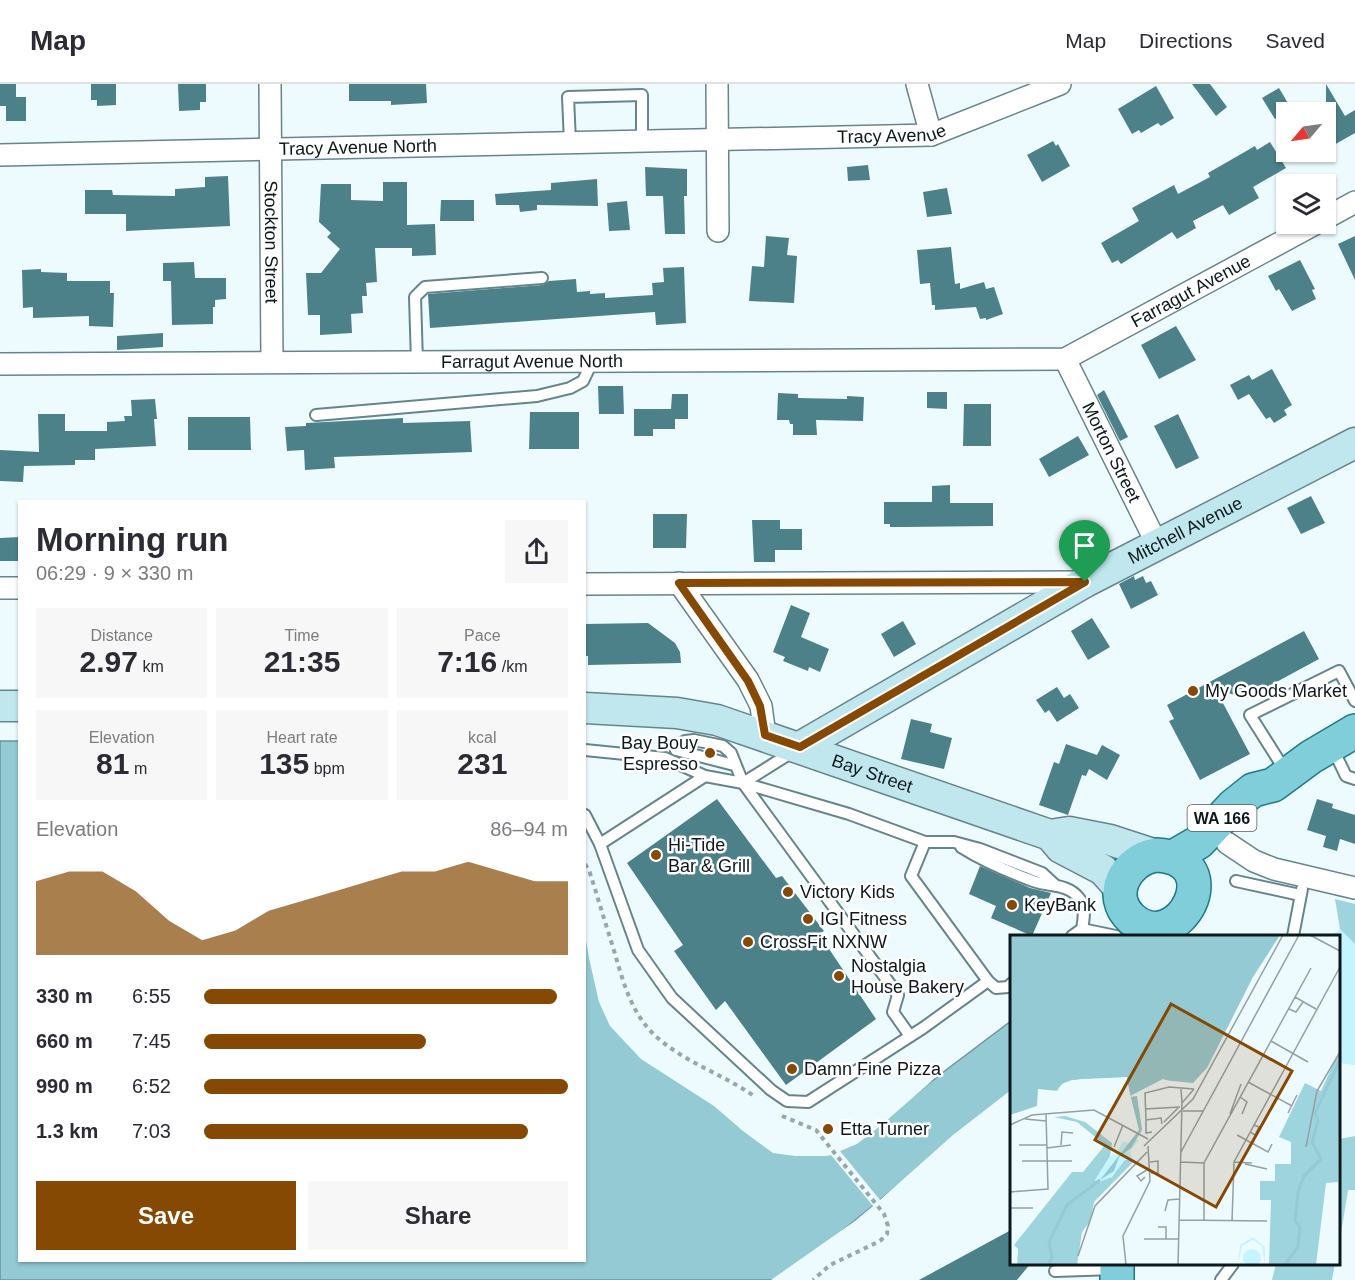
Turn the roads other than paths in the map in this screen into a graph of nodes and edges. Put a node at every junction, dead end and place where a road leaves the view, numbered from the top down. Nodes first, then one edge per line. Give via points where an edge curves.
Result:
1 (270, 84) edge
2 (717, 84) edge
3 (917, 84) edge
4 (1060, 84) edge
5 (931, 135) junction
6 (717, 139) junction
7 (642, 141) junction
8 (570, 142) junction
9 (271, 148) junction
10 (0, 155) edge
11 (1355, 202) edge
12 (1336, 212) edge
13 (718, 231) dead end
14 (1296, 234) edge
15 (542, 278) dead end
16 (1065, 359) junction
17 (272, 362) junction
18 (417, 362) junction
19 (592, 362) junction
20 (0, 364) edge
21 (316, 415) dead end
22 (1355, 443) edge
23 (1157, 544) junction
24 (1085, 582) junction
25 (679, 583) junction
26 (586, 584) edge
27 (0, 588) edge
28 (18, 588) edge
29 (1355, 701) edge
30 (0, 706) edge
31 (18, 706) edge
32 (586, 708) edge
33 (765, 735) junction
34 (1343, 738) edge
35 (800, 747) junction
36 (586, 750) edge
37 (734, 765) junction
38 (705, 776) junction
39 (1280, 779) junction
40 (1355, 779) edge
41 (743, 783) junction
42 (586, 817) edge
43 (1050, 835) junction
44 (925, 842) junction
45 (1227, 843) junction
46 (600, 844) junction
47 (1165, 856) junction
48 (1236, 882) dead end
49 (1302, 886) junction
50 (1195, 888) junction
51 (1355, 888) edge
52 (1122, 919) edge
53 (1082, 929) junction
54 (1159, 932) edge
55 (1073, 935) edge
56 (1293, 935) edge
57 (988, 981) junction
58 (1010, 984) edge
59 (910, 1036) junction
60 (1232, 1265) edge
61 (1055, 1270) dead end
62 (1117, 1271) edge
63 (1221, 1280) edge

1 - 9 street, Stockton Street
2 - 6 street
3 - 5 street
4 - 5 street, Tracy Avenue
5 - 6 street, Tracy Avenue
6 - 7 street, Tracy Avenue North
6 - 13 street
7 - 8 street, Tracy Avenue North
7 - 8 lane via 642,95 632,95 568,97
8 - 9 street, Tracy Avenue North
9 - 10 street, Tracy Avenue North
9 - 17 street, Stockton Street
11 - 12 street
14 - 16 street, Farragut Avenue
15 - 18 lane via 424,287 415,297
16 - 19 street, Farragut Avenue North
16 - 23 street, Morton Street
17 - 18 street, Farragut Avenue North
17 - 20 street, Farragut Avenue North
18 - 19 street, Farragut Avenue North
19 - 21 lane via 583,381 537,396
22 - 23 main road, Mitchell Avenue
23 - 24 main road, Mitchell Avenue
24 - 25 street
24 - 35 main road, Mitchell Avenue
25 - 26 street
25 - 33 street via 748,681 760,706
27 - 28 street
29 - 39 lane via 1339,671 1250,715
30 - 31 main road
32 - 33 main road, Bay Street via 697,715
33 - 35 main road, Bay Street
34 - 39 main road, WA 166
34 - 40 lane via 1347,776
35 - 41 lane
35 - 43 main road, Bay Street
36 - 38 lane via 665,758
37 - 37 lane via 731,753 723,746 694,740 685,741 676,750
37 - 41 lane
38 - 41 lane
38 - 46 lane
39 - 45 main road, WA 166 via 1264,804
39 - 47 main road, WA 166 via 1253,790 1199,842
41 - 44 lane via 849,814
41 - 59 lane via 898,995 893,1012
42 - 46 lane
43 - 47 main road, Bay Street via 1069,832
43 - 52 main road, Bay Street via 1061,848 1103,870
44 - 53 lane via 954,843 1035,882 1072,891 1082,900
44 - 57 lane via 911,876
45 - 49 street
45 - 50 main road, WA 166
46 - 59 lane via 638,950 672,998 787,1101 808,1102
47 - 50 main road via 1188,869
47 - 52 main road, WA 166 via 1149,856 1127,871
48 - 49 lane
49 - 51 street
49 - 56 lane
50 - 54 main road, WA 166 via 1186,913
52 - 53 lane
52 - 54 main road, WA 166
53 - 55 lane
57 - 58 lane via 996,988
57 - 59 lane
60 - 63 lane
61 - 62 lane

